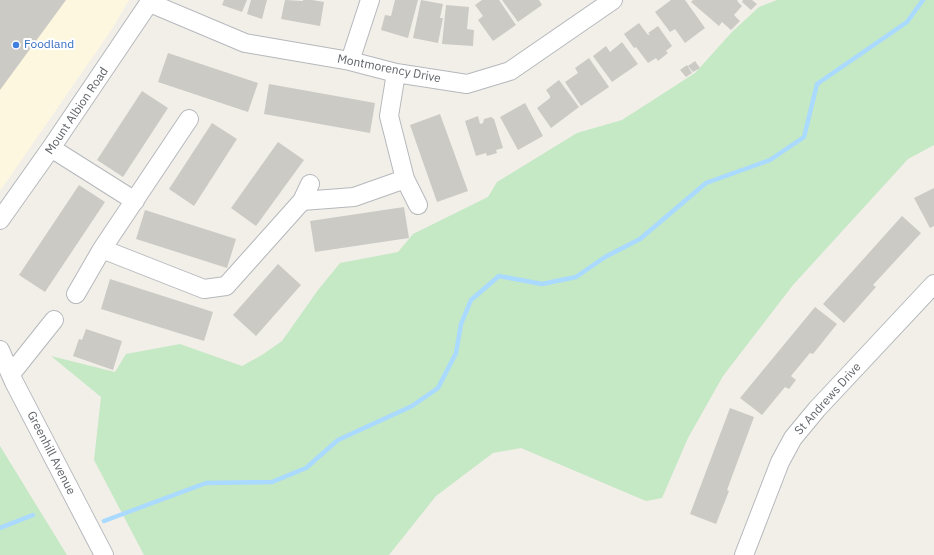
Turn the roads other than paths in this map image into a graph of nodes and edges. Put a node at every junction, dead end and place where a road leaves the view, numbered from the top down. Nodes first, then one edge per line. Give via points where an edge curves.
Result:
1 (370, 0) edge
2 (613, 0) edge
3 (151, 2) edge
4 (350, 61) junction
5 (396, 73) junction
6 (189, 118) dead end
7 (51, 148) junction
8 (405, 179) junction
9 (310, 184) dead end
10 (135, 201) junction
11 (302, 202) junction
12 (418, 205) dead end
13 (0, 220) edge
14 (102, 249) junction
15 (934, 284) edge
16 (76, 294) dead end
17 (54, 320) dead end
18 (0, 350) edge
19 (8, 374) edge
20 (104, 555) edge
21 (744, 555) edge

1 - 4 street
2 - 5 street, Montmorency Drive via 510,71 467,84
3 - 4 street, Montmorency Drive via 245,43
3 - 7 street, Mount Albion Road
4 - 5 street, Montmorency Drive
5 - 8 street via 389,116
6 - 10 street
7 - 10 street
7 - 13 street, Mount Albion Road
8 - 11 street via 354,197
8 - 12 street
9 - 11 street
10 - 14 street
11 - 14 street via 226,286 204,289
14 - 16 street
15 - 21 street, St Andrews Drive via 793,438 780,462
17 - 19 street
18 - 19 street, Greenhill Avenue
19 - 20 street, Greenhill Avenue

